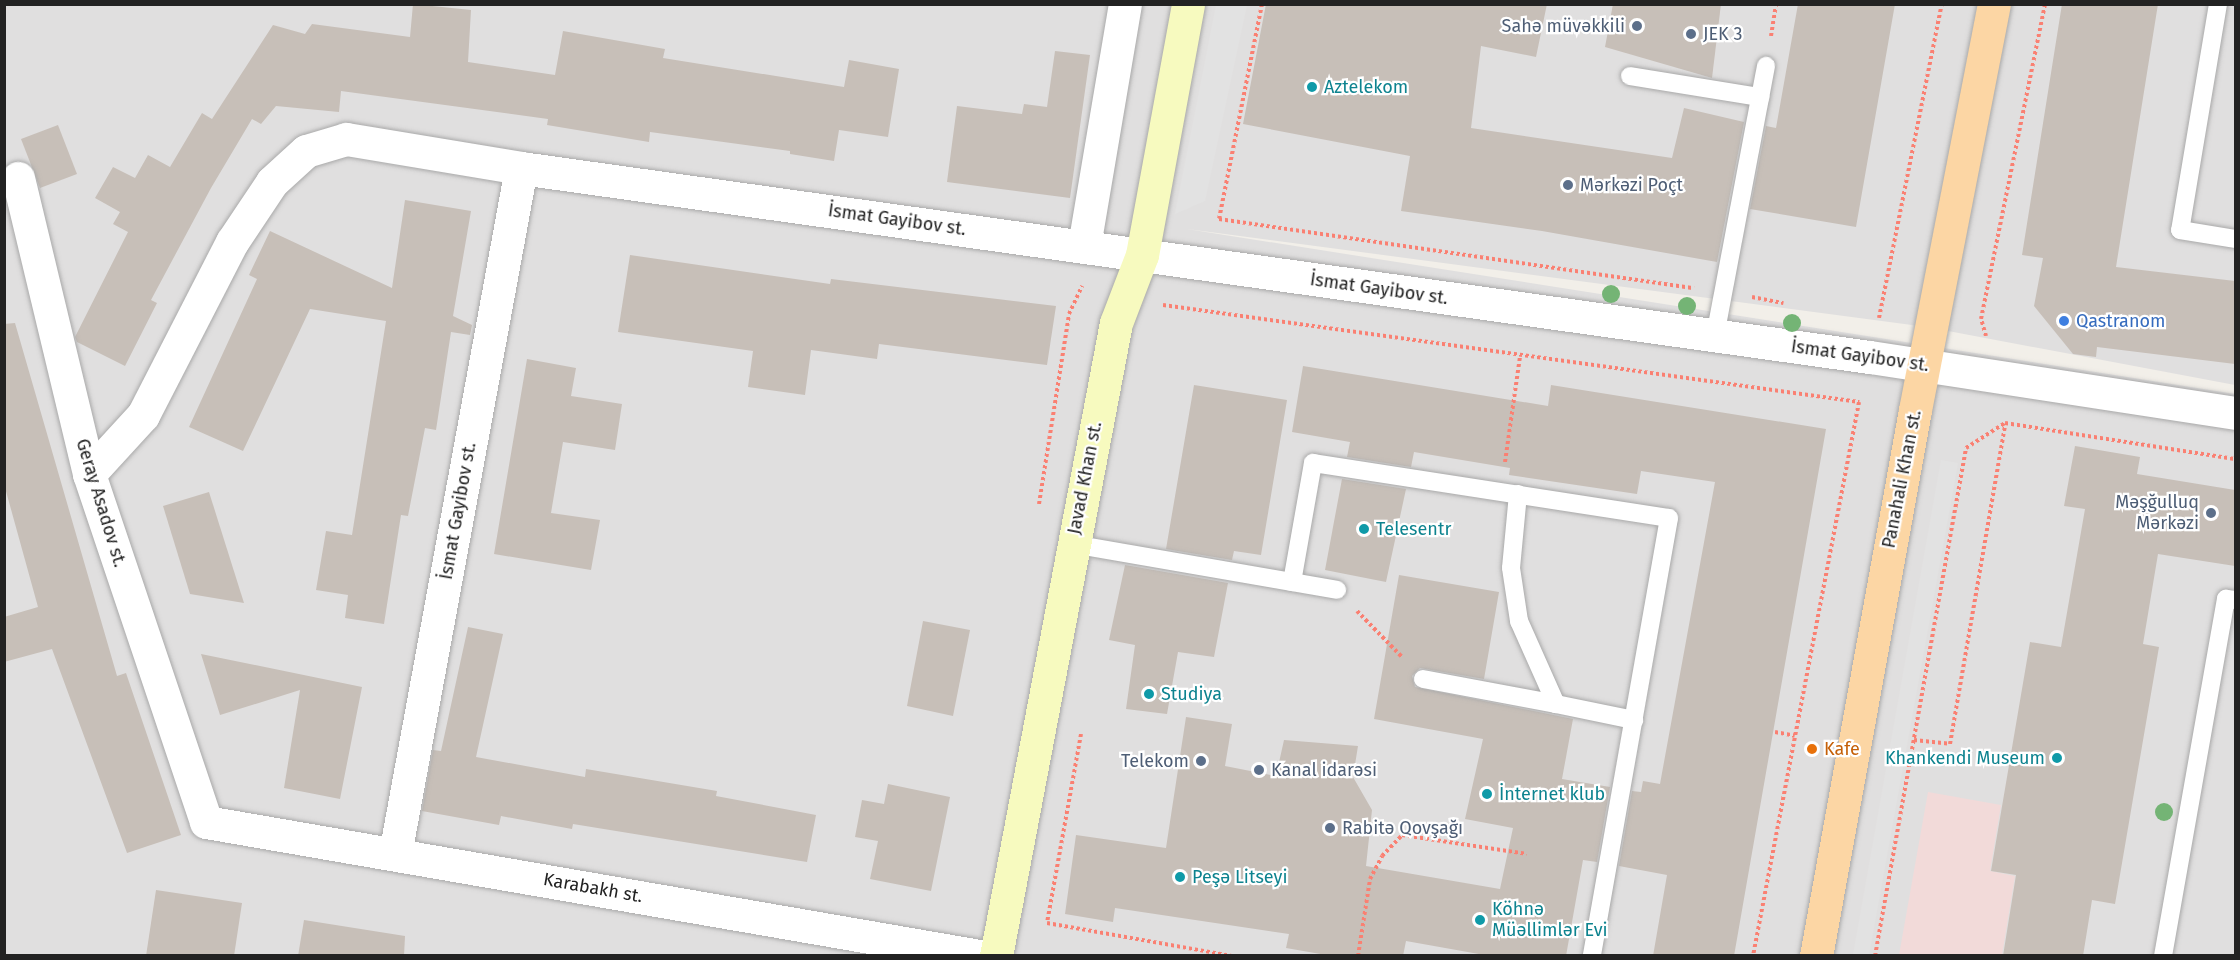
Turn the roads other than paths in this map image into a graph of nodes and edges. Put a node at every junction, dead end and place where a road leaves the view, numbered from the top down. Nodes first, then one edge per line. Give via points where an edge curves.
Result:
1 (1125, 4) edge
2 (1188, 4) edge
3 (1994, 4) edge
4 (2218, 4) edge
5 (1766, 66) dead end
6 (1630, 76) dead end
7 (1760, 97) junction
8 (521, 168) junction
9 (18, 178) dead end
10 (2235, 239) edge
11 (1084, 246) junction
12 (1142, 255) junction
13 (1715, 336) junction
14 (1924, 365) junction
15 (2235, 413) edge
16 (90, 474) junction
17 (1509, 493) junction
18 (1071, 544) junction
19 (1292, 582) junction
20 (1337, 590) road end
21 (2235, 600) edge
22 (1423, 679) road end
23 (1556, 704) junction
24 (1634, 720) junction
25 (206, 822) joint
26 (395, 854) junction
27 (979, 956) edge
28 (996, 956) edge
29 (1592, 956) edge
30 (1816, 956) edge
31 (2163, 956) edge

1 - 11 street
2 - 12 street, Javad Khan st.
3 - 14 main road, Panahali Khan st.
4 - 10 lane via 2180,230
5 - 7 lane
6 - 7 lane
7 - 13 lane
8 - 11 street, İsmat Gayibov st.
8 - 16 street, İsmat Gayibov st. via 346,138 306,151 272,182 232,242 143,415
8 - 26 street, İsmat Gayibov st.
9 - 16 street, Geray Asadov st.
11 - 12 street, İsmat Gayibov st.
12 - 13 street, İsmat Gayibov st.
12 - 18 street, Javad Khan st. via 1116,323
13 - 14 street, İsmat Gayibov st.
14 - 15 street, İsmat Gayibov st.
14 - 30 main road, Panahali Khan st.
16 - 25 street, Geray Asadov st.
17 - 19 lane via 1312,463
17 - 23 lane via 1511,568 1519,621
17 - 24 lane via 1668,518
18 - 19 lane
18 - 28 street, Javad Khan st.
19 - 20 lane
21 - 31 lane via 2226,599
22 - 23 lane
23 - 24 lane
24 - 29 lane
25 - 26 street, Karabakh st.
26 - 27 street, Karabakh st.

